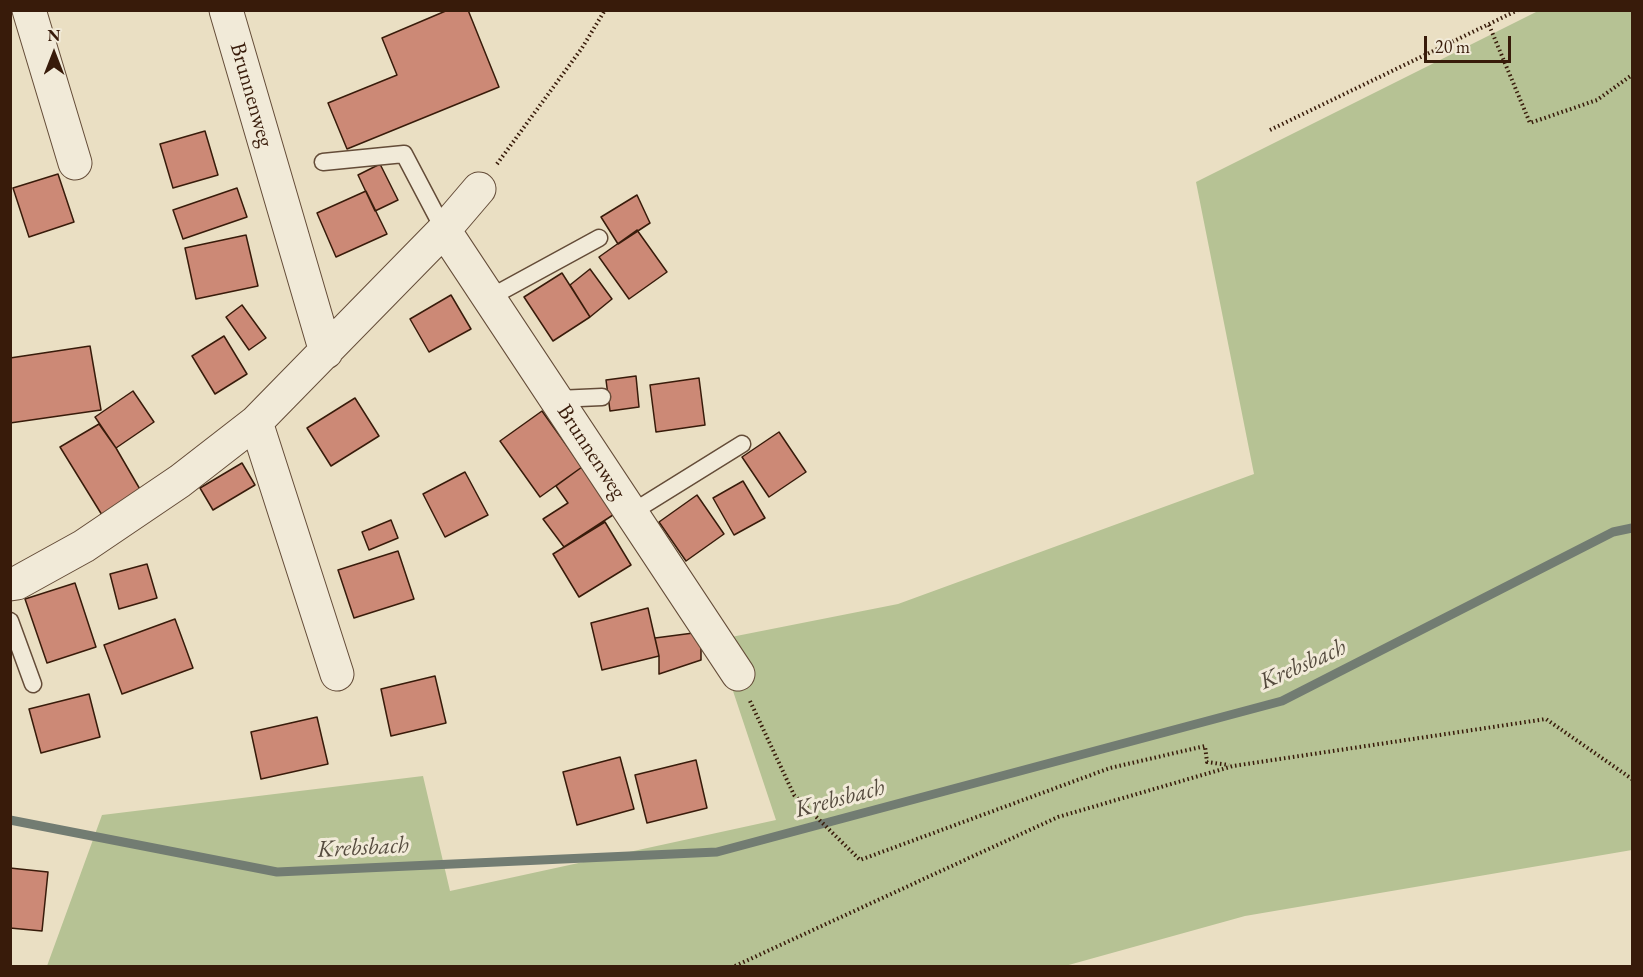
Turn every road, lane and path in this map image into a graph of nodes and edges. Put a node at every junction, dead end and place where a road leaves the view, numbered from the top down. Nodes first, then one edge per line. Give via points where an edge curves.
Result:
1 (29, 10) edge
2 (226, 10) edge
3 (605, 10) edge
4 (1518, 10) edge
5 (1489, 25) junction
6 (1632, 75) edge
7 (1270, 130) dead end
8 (323, 162) dead end
9 (75, 163) dead end
10 (479, 189) joint
11 (444, 230) junction
12 (599, 238) dead end
13 (489, 298) junction
14 (326, 352) junction
15 (602, 397) dead end
16 (557, 399) junction
17 (256, 422) junction
18 (742, 444) dead end
19 (631, 513) junction
20 (10, 584) edge
21 (10, 621) edge
22 (337, 674) dead end
23 (738, 674) joint
24 (33, 684) dead end
25 (1233, 766) junction
26 (1632, 779) edge
27 (735, 966) edge

1 - 9 street
2 - 14 street, Brunnenweg
3 - 10 path via 582,48
4 - 5 path
5 - 6 path via 1530,123 1597,100
5 - 7 path
8 - 11 lane via 404,154
10 - 11 street
11 - 13 street, Brunnenweg
11 - 14 street
12 - 13 lane
13 - 16 street, Brunnenweg
14 - 17 street
15 - 16 lane
16 - 19 street, Brunnenweg
17 - 20 street via 180,481 84,546
17 - 22 street
18 - 19 lane
19 - 23 street, Brunnenweg
21 - 24 lane
23 - 25 path via 794,795 860,860 1110,768 1205,746 1207,762
25 - 26 path via 1546,719
25 - 27 path via 1058,817

